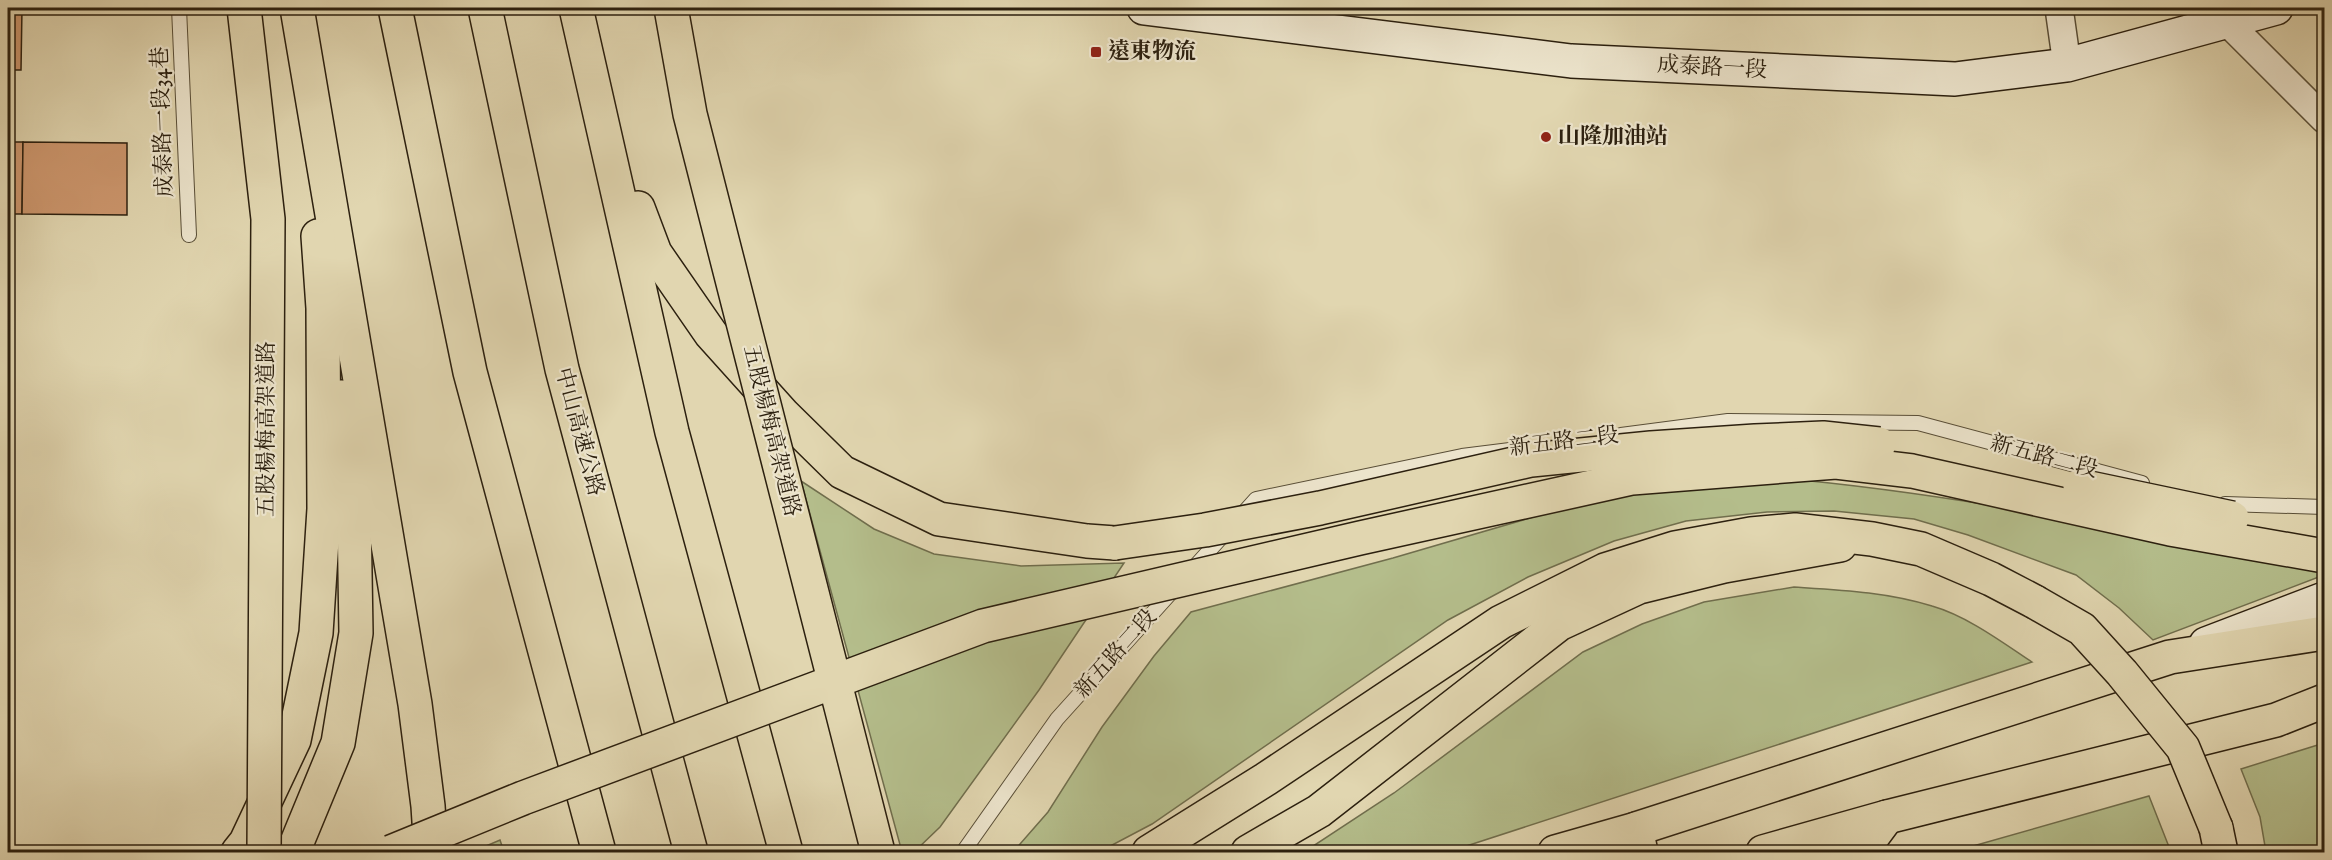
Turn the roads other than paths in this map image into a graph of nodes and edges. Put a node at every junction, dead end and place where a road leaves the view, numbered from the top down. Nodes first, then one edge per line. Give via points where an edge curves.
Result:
1 (179, 8) edge
2 (244, 8) edge
3 (297, 8) edge
4 (396, 8) edge
5 (484, 8) edge
6 (576, 8) edge
7 (671, 8) edge
8 (1144, 8) edge
9 (2059, 8) edge
10 (2276, 8) edge
11 (1252, 14) edge
12 (2226, 21) junction
13 (306, 58) junction
14 (2067, 65) junction
15 (2325, 119) edge
16 (189, 235) dead end
17 (1612, 436) dead end
18 (1554, 444) dead end
19 (2154, 486) dead end
20 (2176, 492) dead end
21 (2325, 507) edge
22 (2325, 538) edge
23 (1872, 539) junction
24 (2325, 556) edge
25 (2325, 599) edge
26 (2325, 633) edge
27 (2170, 657) junction
28 (2325, 701) edge
29 (2325, 713) edge
30 (2276, 720) junction
31 (1887, 817) junction
32 (2219, 840) edge
33 (1638, 841) edge
34 (238, 852) edge
35 (264, 852) edge
36 (292, 852) edge
37 (391, 852) edge
38 (431, 852) edge
39 (599, 852) edge
40 (691, 852) edge
41 (786, 852) edge
42 (878, 852) edge
43 (963, 852) edge
44 (1149, 852) edge
45 (1248, 852) edge
46 (1555, 852) edge
47 (1763, 852) edge
48 (1861, 852) edge

1 - 16 lane, 成泰路一段34巷
2 - 35 main road, 五股楊梅高架道路, bridge via 268,219
3 - 13 main road
4 - 39 main road via 470,372
5 - 40 main road, 中山高速公路 via 562,369
6 - 22 main road, bridge via 606,124 656,253 711,334 842,472 939,519 1115,543 1320,508 1530,460 1823,438 1888,445
6 - 41 main road via 672,432
7 - 42 main road, 五股楊梅高架道路, bridge via 690,114
8 - 11 main road, 成泰路一段
9 - 14 street
10 - 12 main road, 成泰路一段
11 - 14 main road, 成泰路一段 via 1571,61 1955,79
12 - 14 main road, 成泰路一段
12 - 15 street
13 - 34 main road via 323,308 324,509 316,633 294,740
13 - 36 main road via 354,513 356,633 338,743
13 - 38 main road via 415,704
17 - 19 lane, 新五路二段 via 1728,421 1918,423
18 - 43 lane, 新五路二段 via 1462,456 1256,499 1057,718
20 - 21 lane via 2221,504
23 - 32 main road, bridge via 1921,549 1990,579 2082,629 2183,748
23 - 44 main road via 1795,530 1751,534 1675,548 1605,570 1501,622
23 - 45 main road via 1724,566 1639,587 1559,624 1319,811
24 - 37 main road, bridge via 2170,529 1912,471 1836,462 1632,478 983,626 523,798
25 - 27 main road
26 - 27 main road
27 - 33 main road
28 - 30 main road
29 - 30 main road
30 - 31 main road
31 - 47 main road
31 - 48 main road
33 - 46 main road

